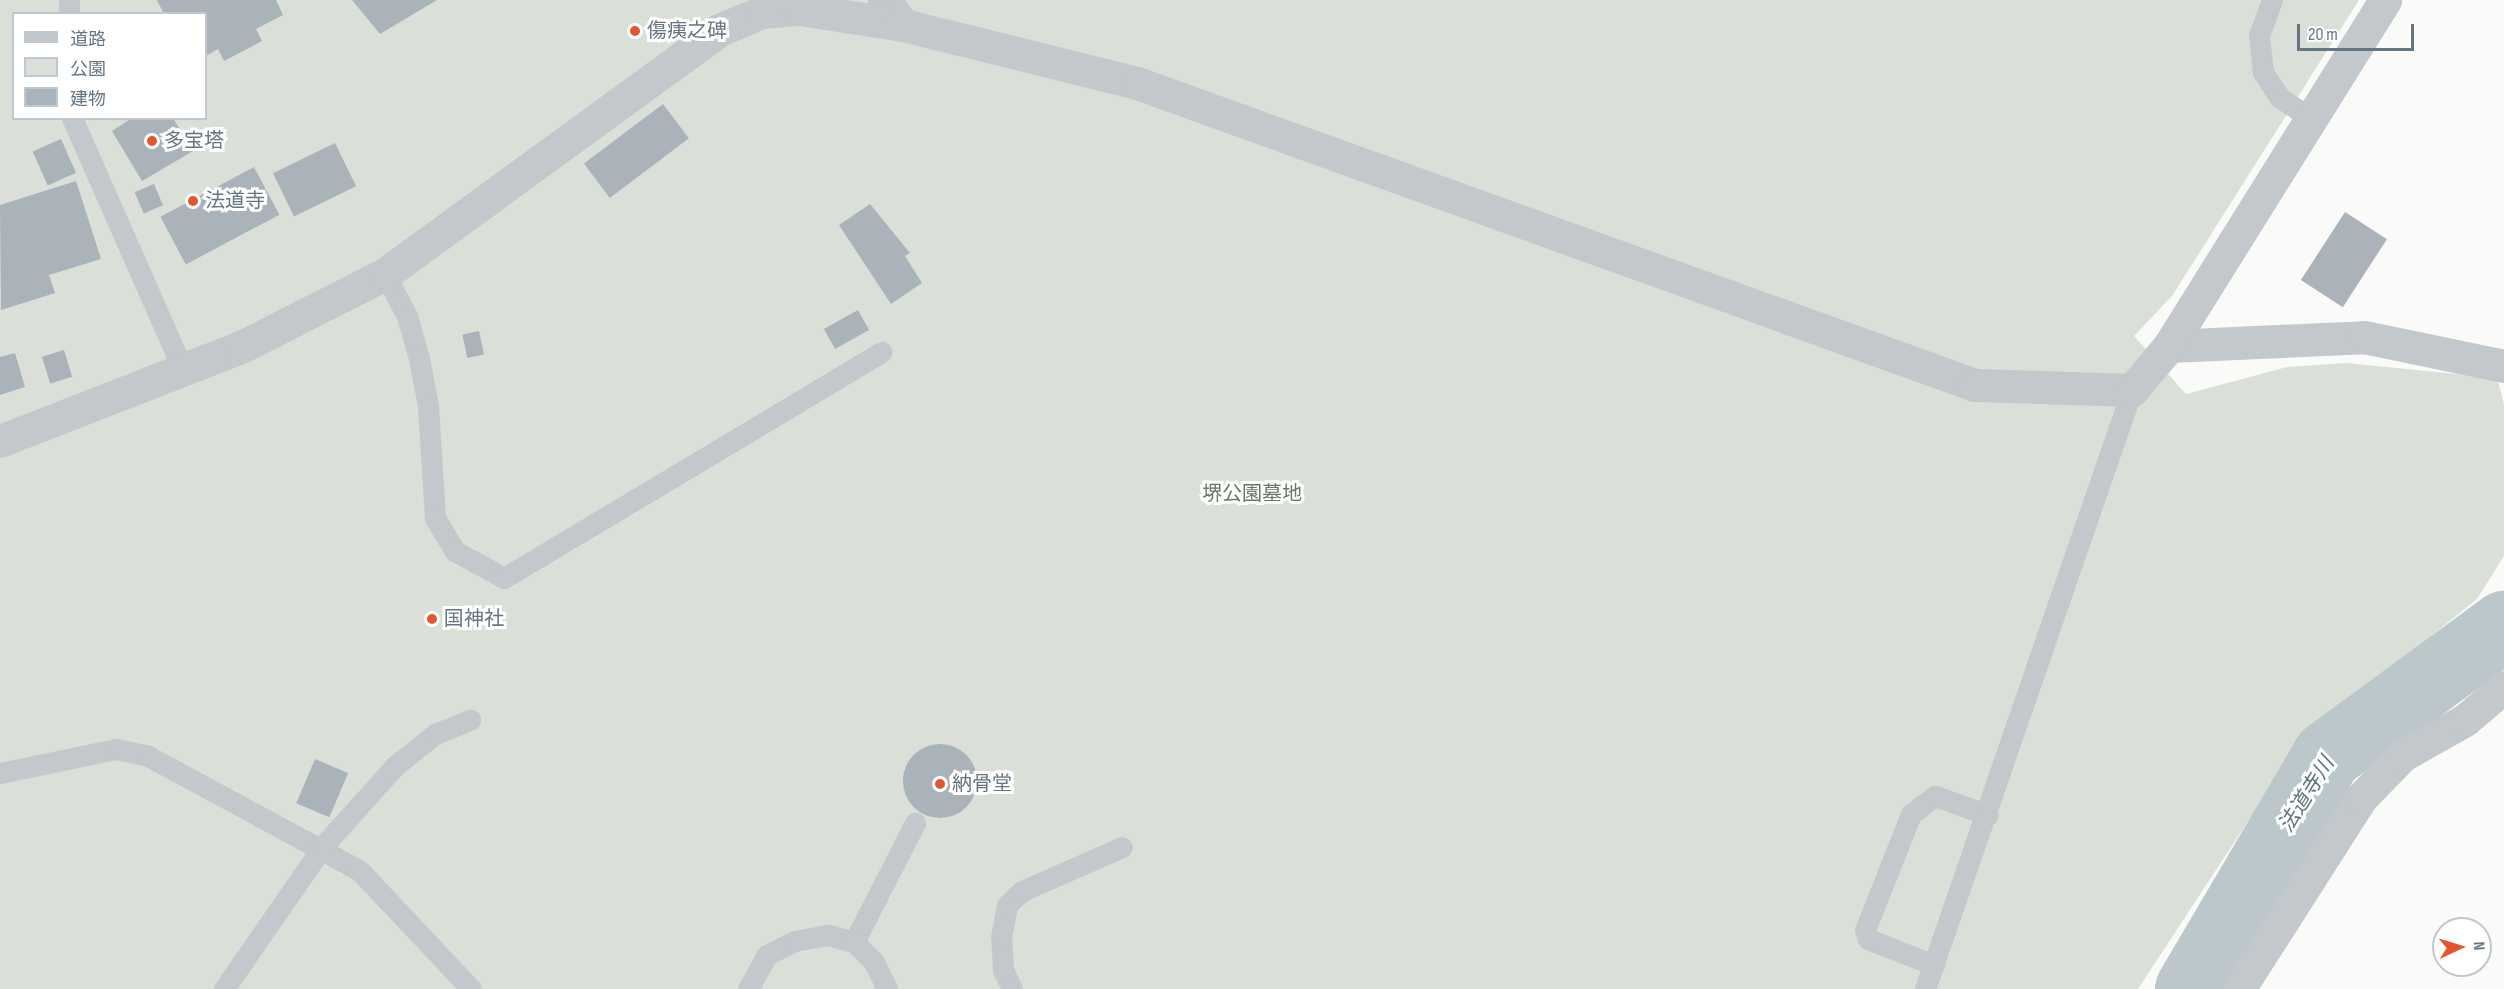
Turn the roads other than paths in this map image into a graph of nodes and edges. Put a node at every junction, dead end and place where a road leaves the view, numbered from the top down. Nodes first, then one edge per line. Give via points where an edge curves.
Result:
1 (2272, 0) edge
2 (2385, 0) edge
3 (893, 12) edge
4 (2310, 118) junction
5 (73, 120) edge
6 (385, 274) junction
7 (2169, 346) junction
8 (881, 352) dead end
9 (2504, 366) edge
10 (183, 370) junction
11 (2132, 390) junction
12 (0, 441) edge
13 (2504, 687) edge
14 (470, 720) dead end
15 (0, 773) edge
16 (1988, 815) junction
17 (915, 823) dead end
18 (323, 846) junction
19 (1122, 847) dead end
20 (854, 942) junction
21 (1934, 965) junction
22 (224, 989) edge
23 (471, 989) edge
24 (748, 989) edge
25 (887, 989) edge
26 (1012, 989) edge
27 (1925, 989) edge
28 (2239, 989) edge

1 - 4 lane via 2259,34 2263,72 2279,97
2 - 4 street
3 - 6 street via 762,12 719,30
3 - 11 street via 1137,83 1975,385
4 - 7 street
5 - 10 lane
6 - 8 lane via 419,358 428,406 435,518 455,551 504,578
6 - 10 street
7 - 9 street via 2364,337
7 - 11 street
10 - 12 street
11 - 16 lane
13 - 28 street via 2465,720 2403,754 2362,797
14 - 18 lane via 435,734 395,766
15 - 18 lane via 116,749 148,756
16 - 21 lane
16 - 21 lane via 1935,796 1911,814 1865,930 1868,939
17 - 20 lane
18 - 22 lane
18 - 23 lane via 359,870
19 - 26 lane via 1022,891 1007,905 1001,937 1003,970
20 - 24 lane via 828,935 794,941 767,955
20 - 25 lane via 874,962
21 - 27 lane

